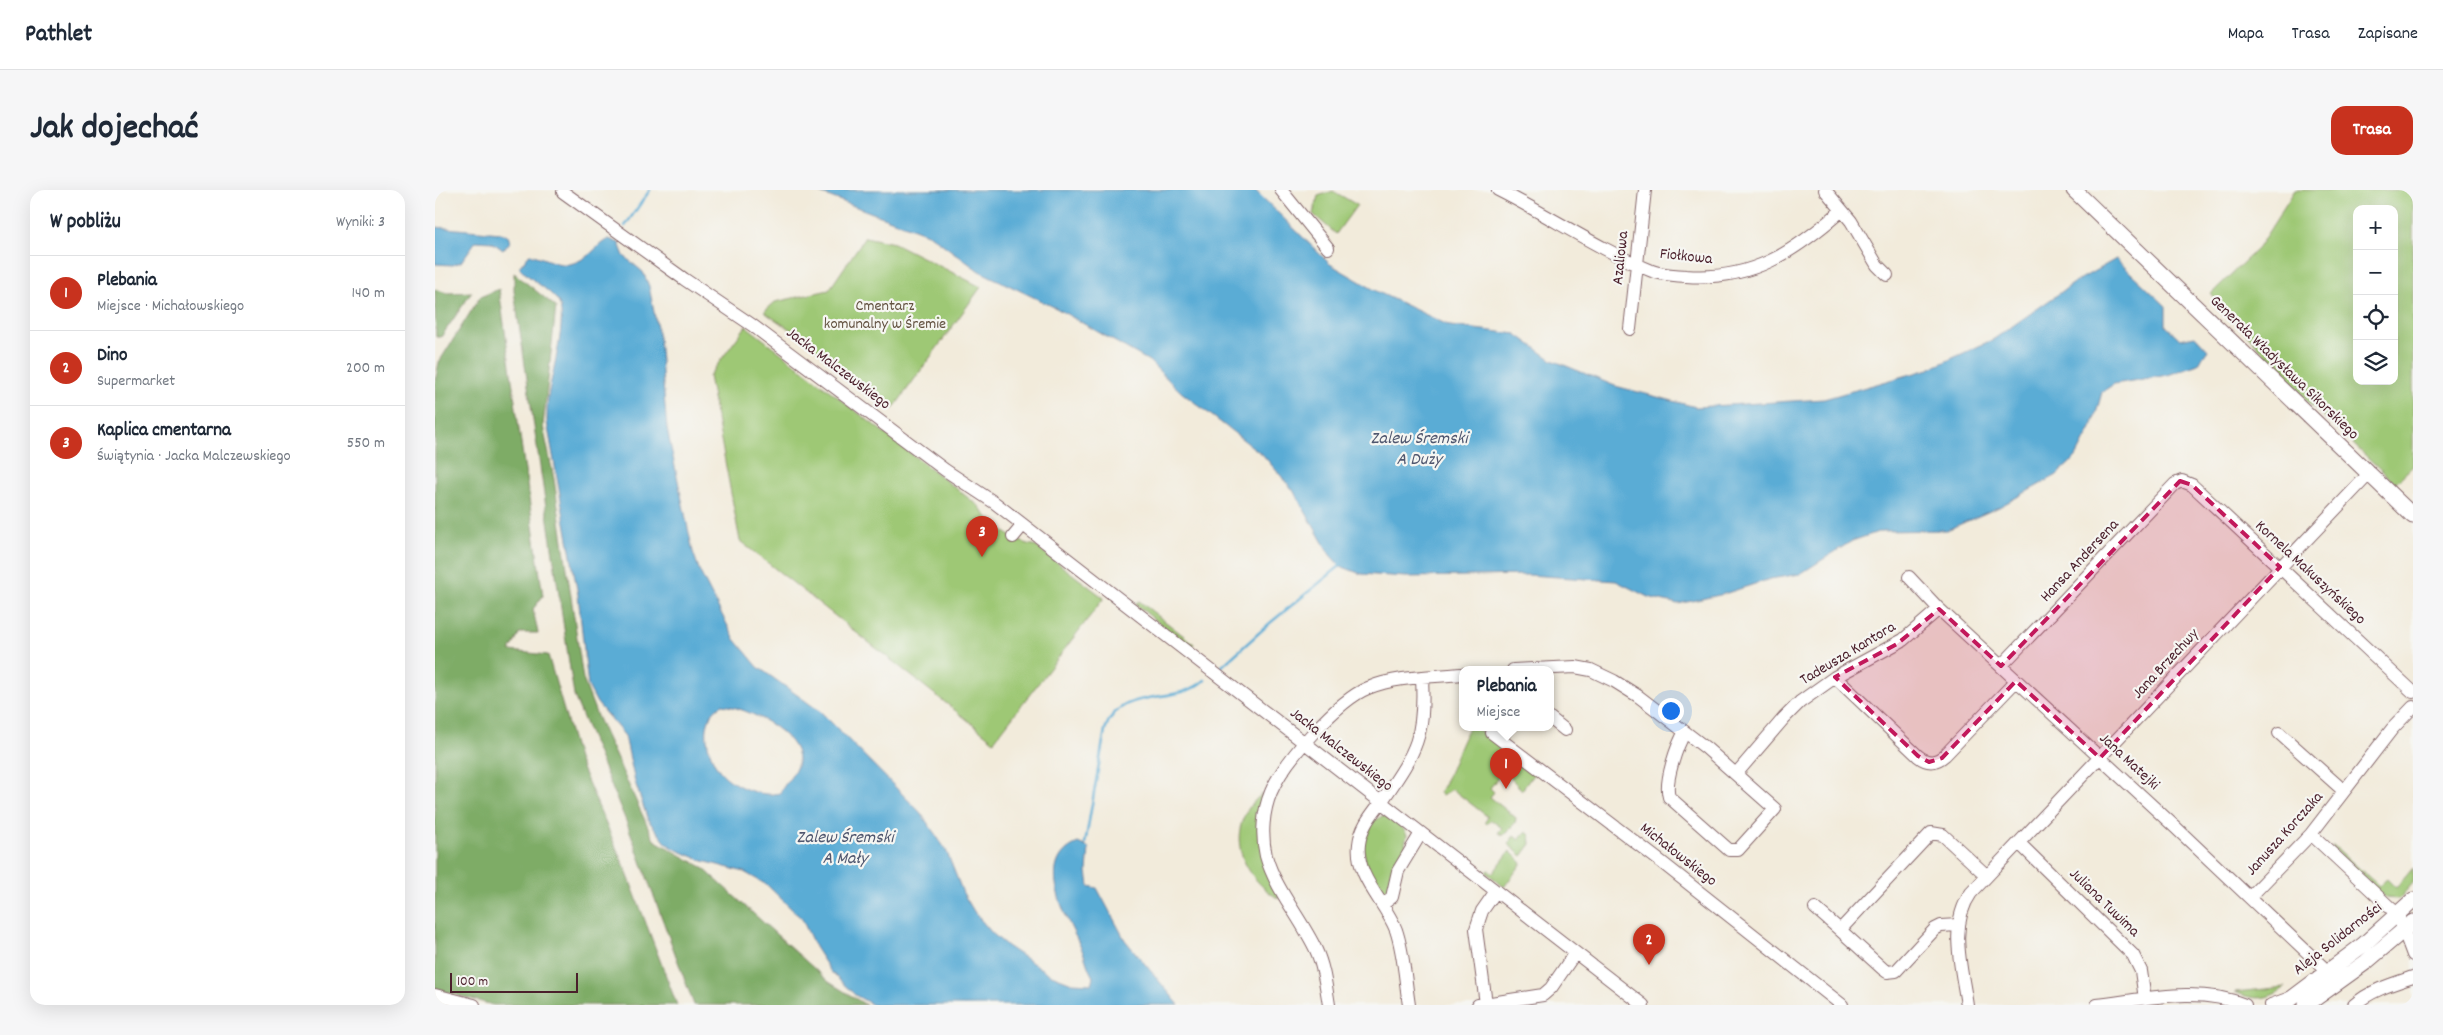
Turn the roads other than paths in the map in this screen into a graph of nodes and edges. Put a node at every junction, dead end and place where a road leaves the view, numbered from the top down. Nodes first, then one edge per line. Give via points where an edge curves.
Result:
1 (1281, 190) edge
2 (1498, 190) edge
3 (1645, 190) edge
4 (1825, 190) edge
5 (2074, 190) edge
6 (563, 192) dead end
7 (1841, 211) junction
8 (1328, 248) dead end
9 (1637, 263) junction
10 (1887, 275) dead end
11 (1630, 329) dead end
12 (2369, 474) junction
13 (2184, 481) joint
14 (2413, 516) edge
15 (1023, 525) junction
16 (1013, 537) dead end
17 (2280, 567) junction
18 (1909, 577) dead end
19 (1939, 609) junction
20 (2001, 666) junction
21 (1554, 668) edge
22 (1459, 674) edge
23 (1835, 677) junction
24 (1422, 678) junction
25 (2017, 681) junction
26 (2413, 692) edge
27 (2413, 707) edge
28 (1554, 721) edge
29 (1565, 730) dead end
30 (1504, 731) edge
31 (1685, 732) junction
32 (2279, 733) dead end
33 (1305, 744) junction
34 (2100, 758) junction
35 (1737, 774) junction
36 (2344, 791) junction
37 (1381, 802) junction
38 (1421, 833) junction
39 (2311, 834) junction
40 (2019, 843) junction
41 (1987, 876) junction
42 (1496, 891) junction
43 (2250, 897) junction
44 (2413, 900) edge
45 (1383, 904) junction
46 (1815, 908) dead end
47 (2397, 915) junction
48 (1958, 925) junction
49 (2409, 926) edge
50 (1840, 930) junction
51 (1575, 953) junction
52 (2413, 955) edge
53 (2327, 971) junction
54 (2413, 977) edge
55 (435, 995) edge
56 (2145, 999) junction
57 (2286, 1001) edge
58 (2225, 1002) edge
59 (1482, 1004) edge
60 (1640, 1004) edge
61 (474, 1005) edge
62 (1329, 1005) edge
63 (1409, 1005) edge
64 (1842, 1005) edge
65 (1967, 1005) edge
66 (2097, 1005) edge
67 (2245, 1005) edge
68 (2271, 1005) edge
69 (2306, 1005) edge
70 (2354, 1005) edge

1 - 8 street
2 - 9 street, Fiołkowa
3 - 9 street, Azaliowa
4 - 7 street
5 - 12 main road, Generała Władysława Sikorskiego
6 - 15 street, Jacka Malczewskiego via 752,325 933,462
7 - 9 street, Fiołkowa via 1807,240 1752,270 1700,277 1654,272
7 - 10 street
9 - 11 street, Azaliowa
12 - 14 main road, Generała Władysława Sikorskiego
12 - 17 street, Jana Brzechwy
13 - 17 street, Kornela Makuszyńskiego
13 - 20 street, Hansa Andersena via 2175,484
15 - 16 street
15 - 33 street, Jacka Malczewskiego
17 - 26 street, Kornela Makuszyńskiego
17 - 34 street, Jana Brzechwy
18 - 19 street, Jana Matejki
19 - 20 street, Jana Matejki
19 - 23 street, Tadeusza Kantora via 1897,644
20 - 25 street, Jana Matejki
21 - 31 street via 1575,667 1599,673 1631,691
22 - 24 street
23 - 25 street via 1918,756 1929,762 1938,761 1945,755
23 - 35 street, Tadeusza Kantora via 1784,718
24 - 33 street via 1375,685 1356,694 1334,712
24 - 37 street via 1423,717 1419,739
25 - 34 street, Jana Matejki
27 - 36 street, Janusza Korczaka
28 - 29 street
30 - 64 street, Michałowskiego via 1496,736
31 - 35 street
31 - 35 street via 1677,749 1668,794 1729,850 1739,850 1775,809
32 - 36 street, Janusza Korczaka
33 - 37 street, Jacka Malczewskiego
33 - 62 street via 1273,787 1265,814 1264,840 1272,870 1319,958
34 - 40 street, Jana Brzechwy
34 - 43 street, Jana Matejki
36 - 39 street, Janusza Korczaka
37 - 38 street, Jacka Malczewskiego
37 - 45 street via 1363,828 1358,852 1362,870
38 - 42 street, Jacka Malczewskiego
38 - 45 street via 1398,871 1392,896
39 - 43 street, Janusza Korczaka
39 - 47 street
40 - 41 street, Jana Brzechwy
40 - 56 street, Juliana Tuwima via 2133,955 2141,971
41 - 48 street, Jana Brzechwy via 1968,898
41 - 50 street via 1943,835 1931,833
42 - 51 street, Jacka Malczewskiego
42 - 59 street via 1482,911 1476,929
43 - 53 street, Jana Matejki
44 - 47 main road, Aleja Solidarności
45 - 63 street via 1399,941
46 - 50 street
47 - 49 street
47 - 53 main road, Aleja Solidarności
48 - 50 street via 1941,926 1896,971 1887,972
48 - 65 street, Jana Brzechwy
49 - 52 street via 2405,938
49 - 69 main road, Aleja Solidarności
51 - 59 street via 1545,994
51 - 60 street, Jacka Malczewskiego
53 - 57 main road, Aleja Solidarności
54 - 70 street via 2380,988
55 - 61 street
56 - 58 street via 2201,994
56 - 66 street
57 - 68 street
58 - 67 street via 2232,1000

